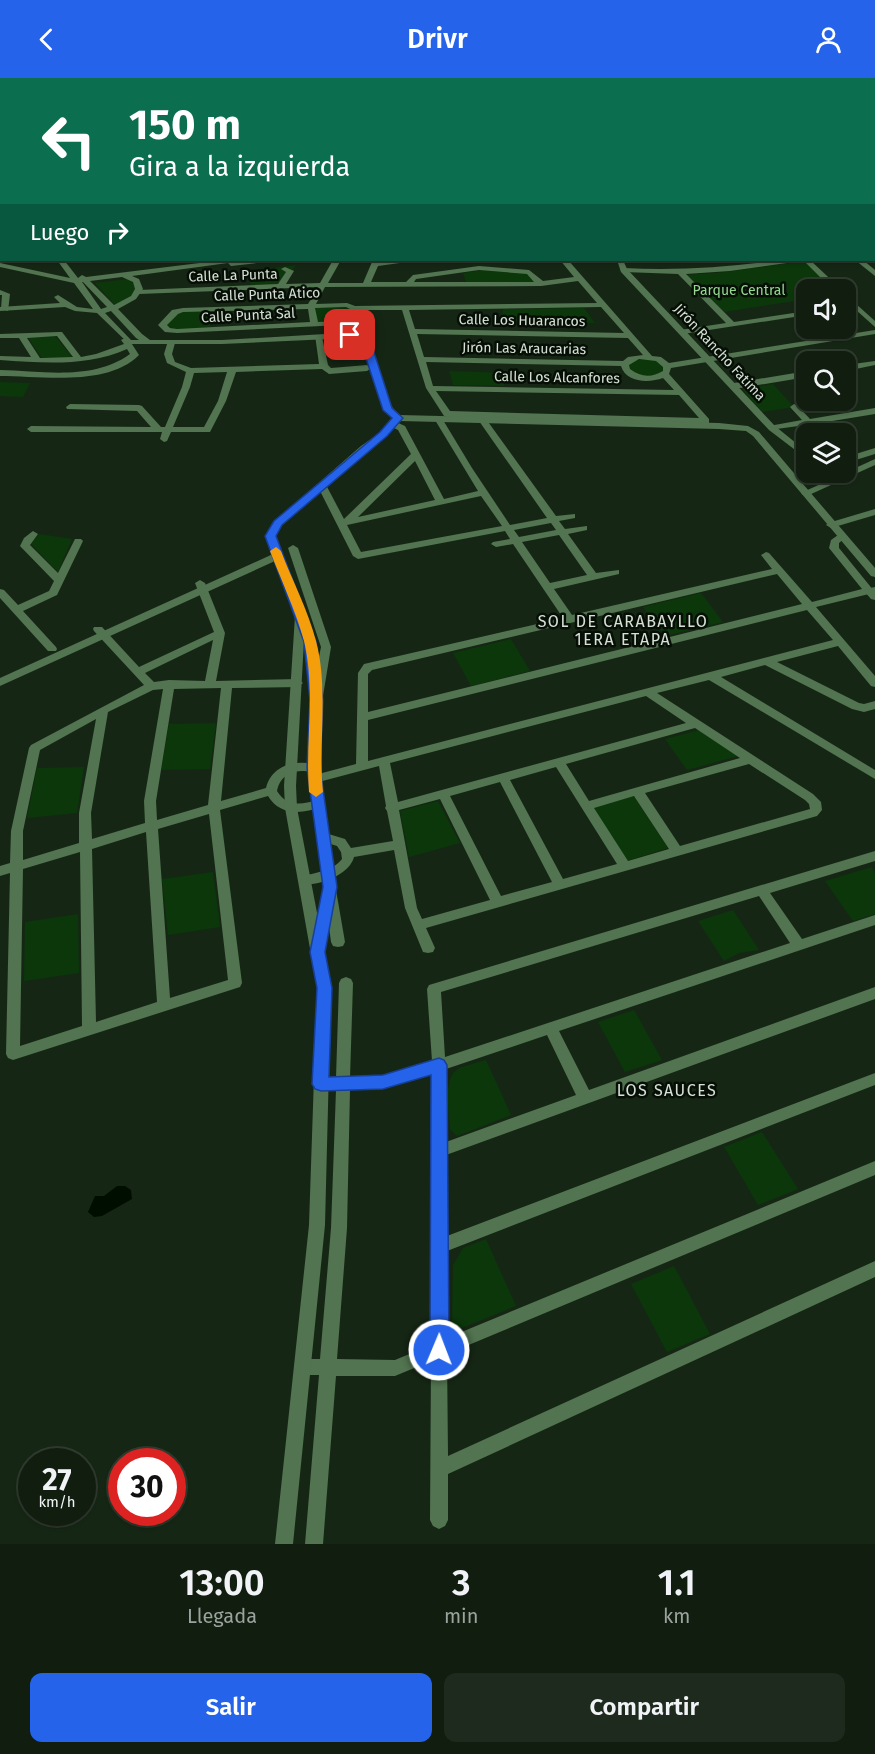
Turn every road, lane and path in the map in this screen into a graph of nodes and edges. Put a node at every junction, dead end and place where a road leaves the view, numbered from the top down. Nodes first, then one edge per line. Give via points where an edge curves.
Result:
1 (62, 261) edge
2 (70, 261) edge
3 (230, 261) edge
4 (257, 261) edge
5 (336, 261) edge
6 (399, 261) edge
7 (565, 261) edge
8 (620, 261) edge
9 (787, 261) edge
10 (807, 261) edge
11 (860, 261) edge
12 (0, 265) edge
13 (66, 269) junction
14 (624, 270) junction
15 (681, 273) junction
16 (287, 274) dead end
17 (875, 274) edge
18 (50, 275) junction
19 (127, 276) junction
20 (580, 278) junction
21 (826, 279) edge
22 (81, 282) junction
23 (541, 284) junction
24 (322, 285) junction
25 (366, 285) junction
26 (408, 285) junction
27 (280, 287) junction
28 (0, 292) edge
29 (139, 292) junction
30 (58, 297) junction
31 (604, 305) junction
32 (42, 306) junction
33 (66, 306) junction
34 (311, 306) junction
35 (114, 308) junction
36 (354, 308) junction
37 (405, 308) junction
38 (2, 309) edge
39 (98, 310) junction
40 (180, 310) joint
41 (856, 311) edge
42 (796, 315) edge
43 (732, 324) junction
44 (315, 325) junction
45 (875, 325) edge
46 (412, 331) junction
47 (683, 332) junction
48 (875, 332) edge
49 (21, 335) junction
50 (0, 336) edge
51 (631, 336) junction
52 (318, 337) junction
53 (147, 341) junction
54 (171, 343) junction
55 (129, 345) junction
56 (649, 357) junction
57 (0, 358) edge
58 (421, 359) junction
59 (709, 359) junction
60 (37, 360) junction
61 (80, 360) junction
62 (875, 363) edge
63 (625, 364) junction
64 (324, 366) junction
65 (856, 366) edge
66 (367, 368) dead end
67 (232, 370) junction
68 (666, 370) junction
69 (190, 371) junction
70 (0, 373) edge
71 (796, 376) edge
72 (734, 386) junction
73 (430, 388) junction
74 (682, 393) junction
75 (794, 406) dead end
76 (70, 407) dead end
77 (111, 407) junction
78 (875, 411) edge
79 (439, 420) junction
80 (395, 421) junction
81 (483, 421) junction
82 (808, 422) junction
83 (772, 428) junction
84 (31, 429) dead end
85 (105, 429) junction
86 (163, 429) junction
87 (164, 439) dead end
88 (796, 447) edge
89 (875, 451) edge
90 (416, 454) junction
91 (856, 457) edge
92 (875, 462) edge
93 (796, 481) edge
94 (798, 483) edge
95 (322, 485) junction
96 (484, 493) junction
97 (806, 493) junction
98 (441, 502) junction
99 (875, 512) edge
100 (572, 516) dead end
101 (552, 519) junction
102 (344, 522) junction
103 (831, 525) junction
104 (506, 527) junction
105 (584, 528) dead end
106 (562, 532) junction
107 (33, 534) dead end
108 (841, 537) junction
109 (515, 540) junction
110 (78, 541) dead end
111 (496, 544) dead end
112 (293, 548) dead end
113 (276, 552) junction
114 (766, 555) dead end
115 (779, 570) junction
116 (615, 572) dead end
117 (875, 574) edge
118 (594, 576) junction
119 (60, 580) junction
120 (201, 586) junction
121 (547, 587) junction
122 (0, 592) edge
123 (873, 593) edge
124 (809, 606) junction
125 (16, 610) junction
126 (300, 617) junction
127 (570, 620) junction
128 (100, 632) junction
129 (220, 633) junction
130 (840, 642) junction
131 (52, 649) junction
132 (766, 661) junction
133 (138, 672) junction
134 (0, 673) edge
135 (711, 676) junction
136 (0, 682) edge
137 (298, 683) junction
138 (875, 683) edge
139 (169, 684) junction
140 (210, 684) junction
141 (227, 684) junction
142 (151, 686) junction
143 (647, 692) junction
144 (316, 700) junction
145 (875, 705) edge
146 (103, 710) junction
147 (364, 717) junction
148 (697, 724) junction
149 (750, 759) junction
150 (384, 760) junction
151 (559, 762) junction
152 (362, 766) junction
153 (291, 768) junction
154 (314, 773) junction
155 (875, 775) edge
156 (503, 777) junction
157 (271, 791) junction
158 (638, 791) junction
159 (443, 794) junction
160 (317, 804) junction
161 (586, 806) junction
162 (214, 808) junction
163 (291, 808) junction
164 (391, 808) junction
165 (150, 827) junction
166 (322, 837) junction
167 (84, 846) junction
168 (399, 846) junction
169 (677, 852) junction
170 (348, 853) junction
171 (875, 856) edge
172 (17, 866) junction
173 (624, 867) junction
174 (0, 871) edge
175 (305, 880) junction
176 (329, 881) junction
177 (560, 885) junction
178 (760, 889) junction
179 (498, 903) junction
180 (875, 920) edge
181 (418, 925) junction
182 (338, 942) dead end
183 (799, 946) junction
184 (428, 948) dead end
185 (318, 952) junction
186 (346, 983) dead end
187 (875, 993) edge
188 (164, 1005) junction
189 (550, 1028) junction
190 (89, 1030) junction
191 (439, 1065) junction
192 (875, 1079) edge
193 (321, 1084) junction
194 (342, 1084) junction
195 (585, 1098) junction
196 (439, 1151) junction
197 (875, 1168) edge
198 (440, 1246) junction
199 (875, 1269) edge
200 (439, 1350) junction
201 (302, 1367) junction
202 (327, 1368) junction
203 (439, 1469) junction
204 (439, 1520) dead end
205 (284, 1544) edge
206 (314, 1544) edge

1 - 13 street
2 - 22 street
3 - 19 street
4 - 19 street
5 - 24 street
6 - 25 street via 375,264
7 - 20 street
8 - 14 street, Jirón Rancho Fatima
9 - 15 street
10 - 21 street
11 - 17 street
12 - 18 street
13 - 18 street
13 - 22 street
14 - 15 street
14 - 47 street, Jirón Rancho Fatima
15 - 43 street
16 - 27 street
18 - 22 street
19 - 22 street
19 - 29 street via 138,284
20 - 23 street, Calle La Punta
20 - 31 street
22 - 30 street via 62,288
22 - 35 street
22 - 39 street
23 - 26 street, Calle La Punta
23 - 26 street via 529,272 479,268 413,277
24 - 25 street, Calle La Punta
24 - 27 street, Calle La Punta
24 - 34 street
25 - 26 street, Calle La Punta
27 - 29 street, Calle La Punta
28 - 38 street via 6,294
29 - 35 street
30 - 32 street
30 - 33 street
31 - 37 street, Calle Punta Atico
31 - 51 street
32 - 33 street
32 - 38 street
33 - 39 street
34 - 36 street, Calle Punta Atico
34 - 40 street, Calle Punta Atico
34 - 44 street
35 - 39 street
35 - 53 street
36 - 37 street, Calle Punta Atico
36 - 44 street, Calle Punta Sal via 346,322
37 - 46 street
39 - 55 street
40 - 44 street, Calle Punta Sal via 163,323 163,328 189,331
41 - 45 street
42 - 43 street
43 - 47 street
46 - 51 street, Calle Los Huarancos
46 - 58 street
47 - 59 street, Jirón Rancho Fatima
48 - 59 street
49 - 50 street
49 - 60 street
49 - 61 street via 59,334
51 - 56 street
52 - 54 street
52 - 64 street
52 - 80 street via 350,335 363,340
53 - 54 street
53 - 55 street
53 - 55 street
54 - 69 street via 171,363
55 - 61 street via 109,355
55 - 70 street via 135,355 119,366 73,374
56 - 63 street
56 - 68 street via 662,361
57 - 60 street
58 - 63 street, Jirón Las Araucarias
58 - 73 street
59 - 68 street
59 - 72 street, Jirón Rancho Fatima
60 - 61 street
62 - 65 street
63 - 68 street via 628,372 639,378 653,378
64 - 66 street via 329,371
64 - 67 street
67 - 69 street
67 - 86 street via 209,429
68 - 74 street
69 - 86 street via 186,387
71 - 72 street
72 - 83 street, Jirón Rancho Fatima
73 - 74 street, Calle Los Alcanfores
73 - 74 street via 444,412 451,415 704,422 706,419
75 - 82 street
76 - 77 street
77 - 85 street
77 - 86 street via 139,408
78 - 82 street
79 - 80 street
79 - 81 street
79 - 96 street
80 - 90 street
80 - 95 street
81 - 93 street via 735,426 756,434
81 - 101 street
82 - 83 street
83 - 88 street, Jirón Rancho Fatima
84 - 85 street
85 - 86 street
86 - 87 street
89 - 91 street
90 - 98 street
90 - 102 street
92 - 97 street
94 - 97 street
95 - 102 street
95 - 113 street via 273,529
96 - 98 street
96 - 104 street
97 - 103 street
98 - 102 street
99 - 103 street
100 - 101 street
101 - 104 street
101 - 106 street
102 - 104 street via 358,556
103 - 108 street
104 - 109 street
105 - 106 street
106 - 109 street
106 - 118 street
107 - 119 street via 26,546
108 - 117 street
108 - 123 street via 834,542 834,548
109 - 111 street
109 - 121 street
110 - 119 street
112 - 144 street via 326,647
113 - 120 street
113 - 126 street
114 - 115 street
115 - 124 street
115 - 127 street
116 - 118 street
118 - 121 street
119 - 125 street via 53,593
120 - 128 street
120 - 129 street
121 - 127 street
122 - 125 street
123 - 124 street
124 - 130 street
124 - 147 street
125 - 131 street
126 - 137 street
126 - 144 street via 310,642
127 - 147 street via 368,667 363,673
128 - 131 street
128 - 133 street
128 - 136 street
129 - 133 street
129 - 140 street
130 - 132 street
130 - 138 street
131 - 134 street
132 - 135 street
132 - 145 street via 856,706
133 - 142 street
135 - 143 street
135 - 155 street
137 - 141 street
137 - 153 street
139 - 140 street
139 - 142 street
139 - 165 street via 150,801
140 - 141 street
141 - 162 street
142 - 146 street
143 - 148 street
143 - 150 street
144 - 154 street
146 - 167 street via 84,813
146 - 172 street via 35,748 19,819
147 - 152 street
148 - 149 street
148 - 151 street
149 - 158 street
149 - 169 street via 809,797 816,810
150 - 152 street
150 - 164 street
151 - 156 street
151 - 161 street
152 - 154 street
153 - 154 street
153 - 157 street via 275,777
153 - 163 street
154 - 160 street
156 - 159 street
156 - 177 street
157 - 162 street
157 - 163 street via 280,804
158 - 161 street
158 - 169 street
159 - 164 street
159 - 179 street
160 - 163 street
160 - 166 street
161 - 173 street
162 - 165 street
162 - 188 street via 235,983
163 - 175 street
164 - 168 street
165 - 167 street
165 - 188 street
166 - 170 street via 341,842
166 - 176 street
167 - 172 street
167 - 190 street
168 - 170 street
168 - 181 street
169 - 173 street
170 - 176 street via 344,865
171 - 178 street
172 - 174 street
172 - 190 street via 13,1054
173 - 177 street
175 - 176 street
175 - 185 street
176 - 182 street
176 - 185 street
177 - 179 street
178 - 183 street
178 - 191 street via 434,989
179 - 181 street
180 - 183 street
181 - 184 street
183 - 189 street
185 - 193 street via 324,988
186 - 194 street
187 - 195 street
188 - 190 street
189 - 191 street
189 - 195 street
191 - 194 street via 383,1082
191 - 196 street
192 - 198 street
193 - 194 street
193 - 201 street via 317,1225
194 - 202 street via 339,1228
195 - 196 street
196 - 198 street
197 - 200 street
198 - 200 street
199 - 203 street
200 - 202 street via 395,1368
200 - 203 street
201 - 202 street
201 - 205 street
202 - 206 street
203 - 204 street

